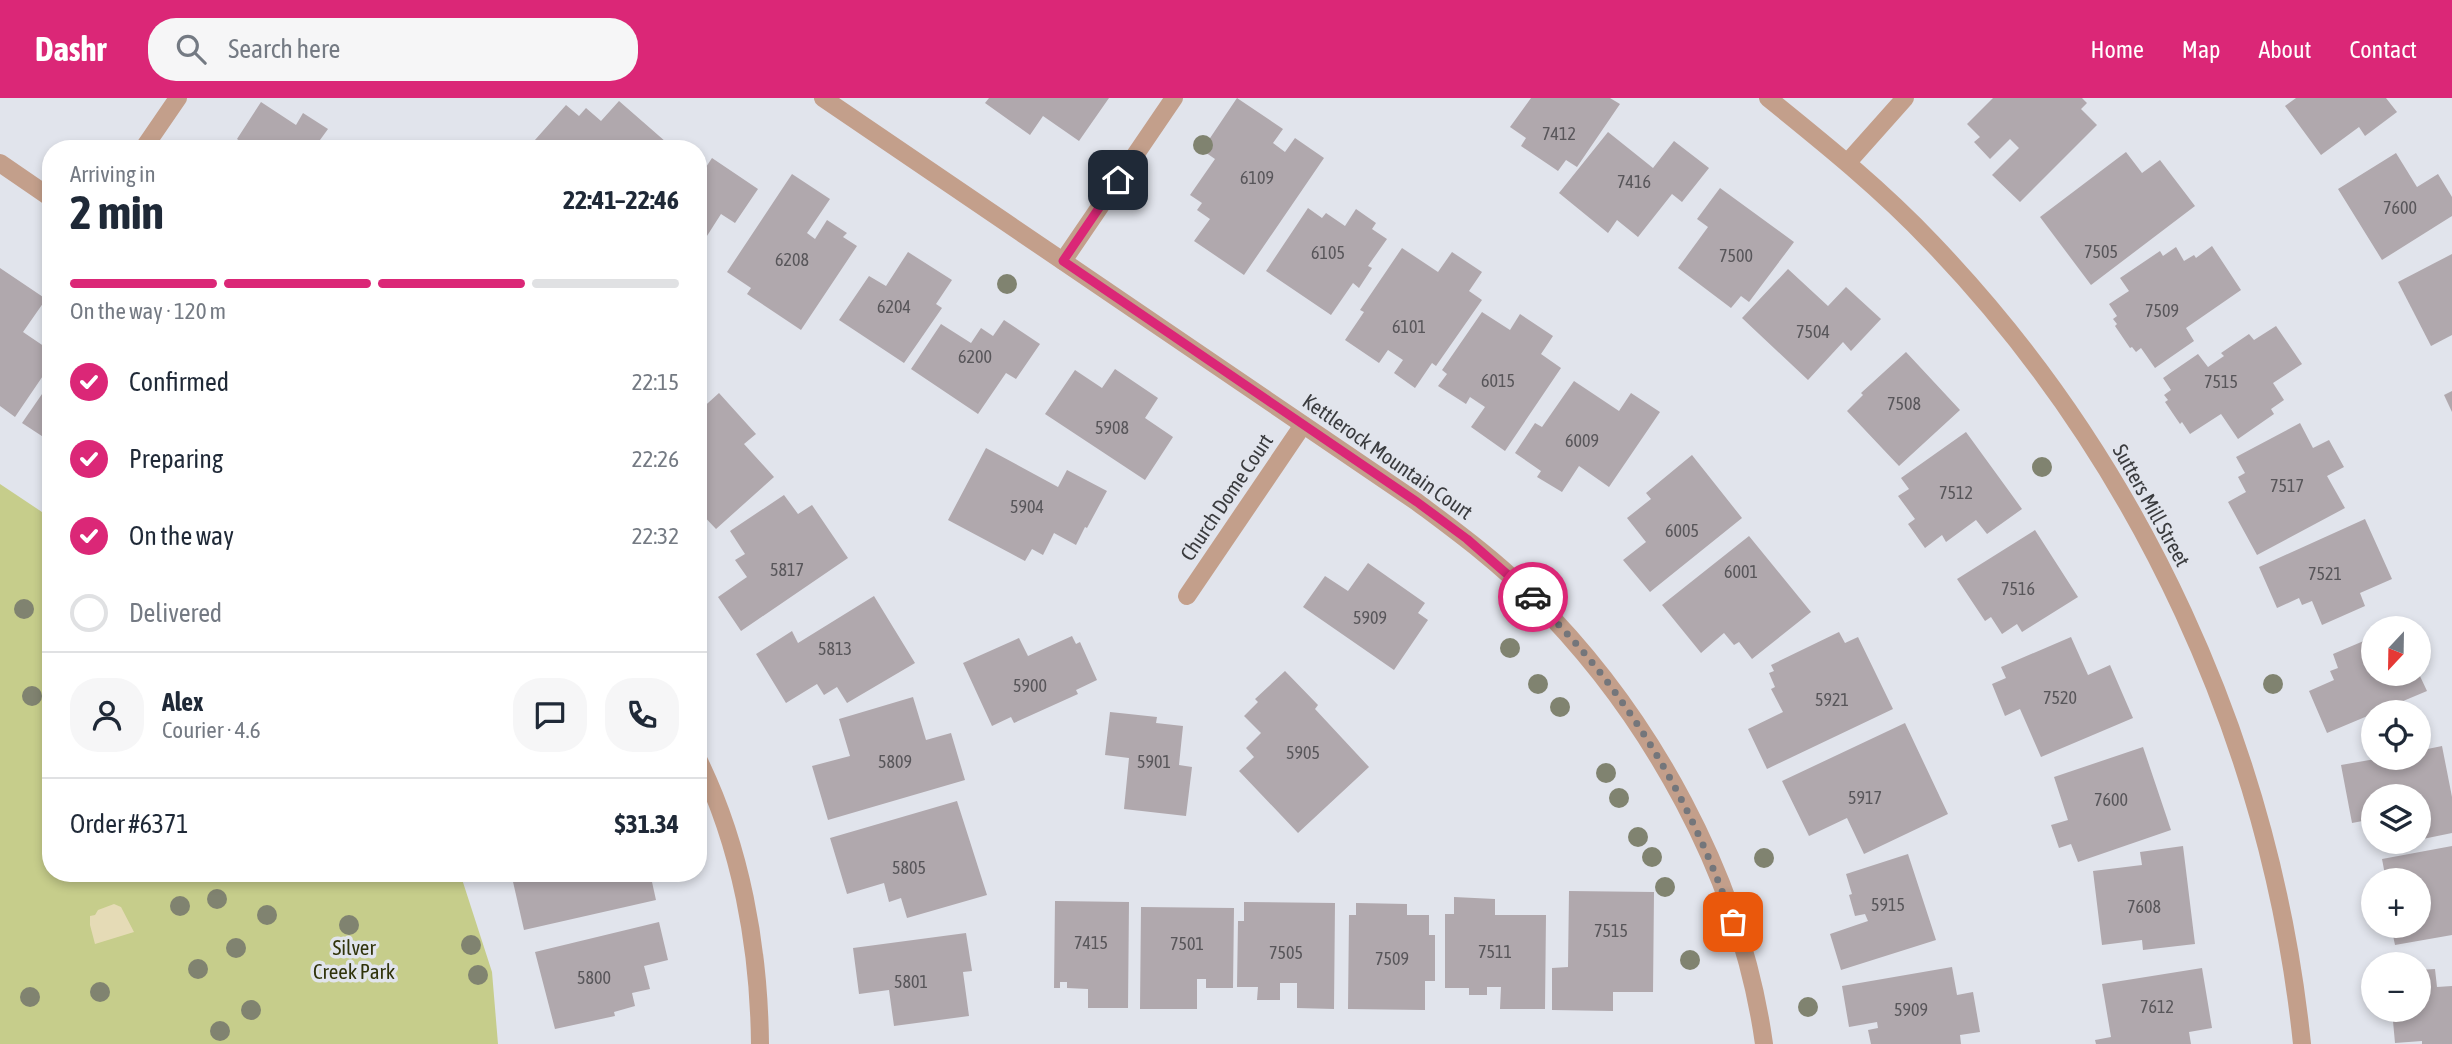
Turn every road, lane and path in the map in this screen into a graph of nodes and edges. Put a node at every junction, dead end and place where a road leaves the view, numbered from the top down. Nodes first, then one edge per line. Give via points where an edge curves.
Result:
1 (177, 98) edge
2 (822, 98) edge
3 (1174, 98) edge
4 (1768, 98) edge
5 (1905, 98) edge
6 (149, 140) edge
7 (1848, 162) junction
8 (0, 163) edge
9 (42, 192) edge
10 (1063, 261) junction
11 (1303, 425) junction
12 (1187, 596) dead end
13 (707, 776) edge
14 (760, 1044) edge
15 (1764, 1044) edge
16 (2302, 1044) edge

1 - 6 street
2 - 10 street, Kettlerock Mountain Court
3 - 10 street
4 - 7 street, Sutters Mill Street
5 - 7 street
7 - 16 street, Sutters Mill Street via 1932,242 2045,377 2106,466 2164,569 2245,765 2276,879
8 - 9 street
10 - 11 street, Kettlerock Mountain Court
11 - 12 street, Church Dome Court
11 - 15 street, Kettlerock Mountain Court via 1467,539 1532,596 1590,660 1641,728 1684,803 1720,881 1747,962
13 - 14 street via 732,845 749,915 760,999

